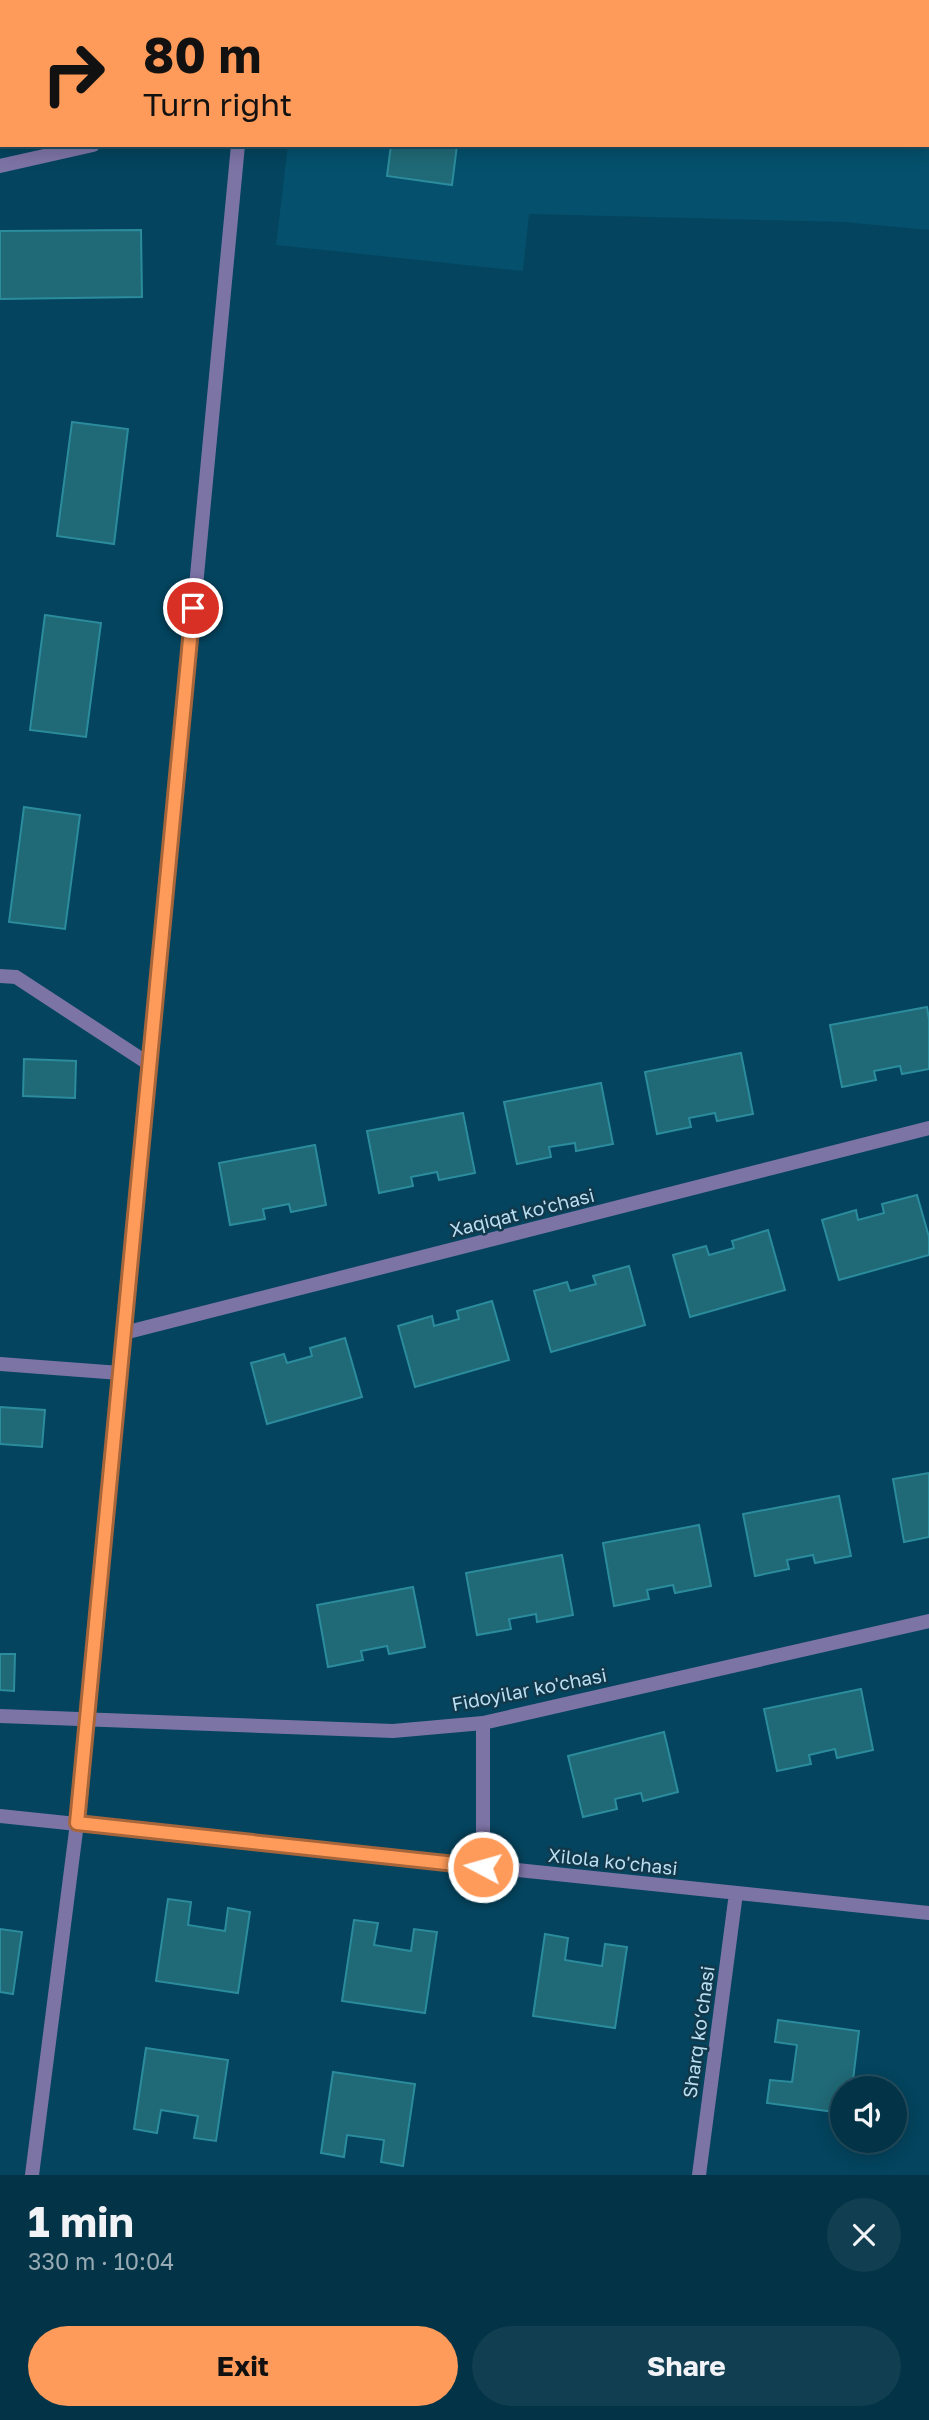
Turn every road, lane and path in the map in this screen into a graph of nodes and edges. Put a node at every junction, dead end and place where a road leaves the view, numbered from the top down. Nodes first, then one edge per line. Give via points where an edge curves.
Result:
1 (71, 147) edge
2 (238, 147) edge
3 (0, 166) edge
4 (0, 976) edge
5 (149, 1064) junction
6 (929, 1128) edge
7 (124, 1333) junction
8 (0, 1364) edge
9 (120, 1373) junction
10 (929, 1621) edge
11 (0, 1716) edge
12 (88, 1720) junction
13 (483, 1723) junction
14 (0, 1816) edge
15 (77, 1823) junction
16 (483, 1867) junction
17 (736, 1893) junction
18 (929, 1913) edge
19 (32, 2175) edge
20 (699, 2175) edge

1 - 3 street
2 - 5 street
4 - 5 street via 16,978
5 - 7 street
6 - 7 street, Xaqiqat ko'chasi
7 - 9 street
8 - 9 street
9 - 12 street
10 - 13 street, Fidoyilar ko'chasi
11 - 12 street, Fidoyilar ko'chasi
12 - 13 street, Fidoyilar ko'chasi via 393,1731
12 - 15 street
13 - 16 street
14 - 15 street, Xilola ko'chasi
15 - 16 street, Xilola ko'chasi
15 - 19 street
16 - 17 street, Xilola ko'chasi
17 - 18 street, Xilola ko'chasi
17 - 20 street, Sharq ko‘chasi

